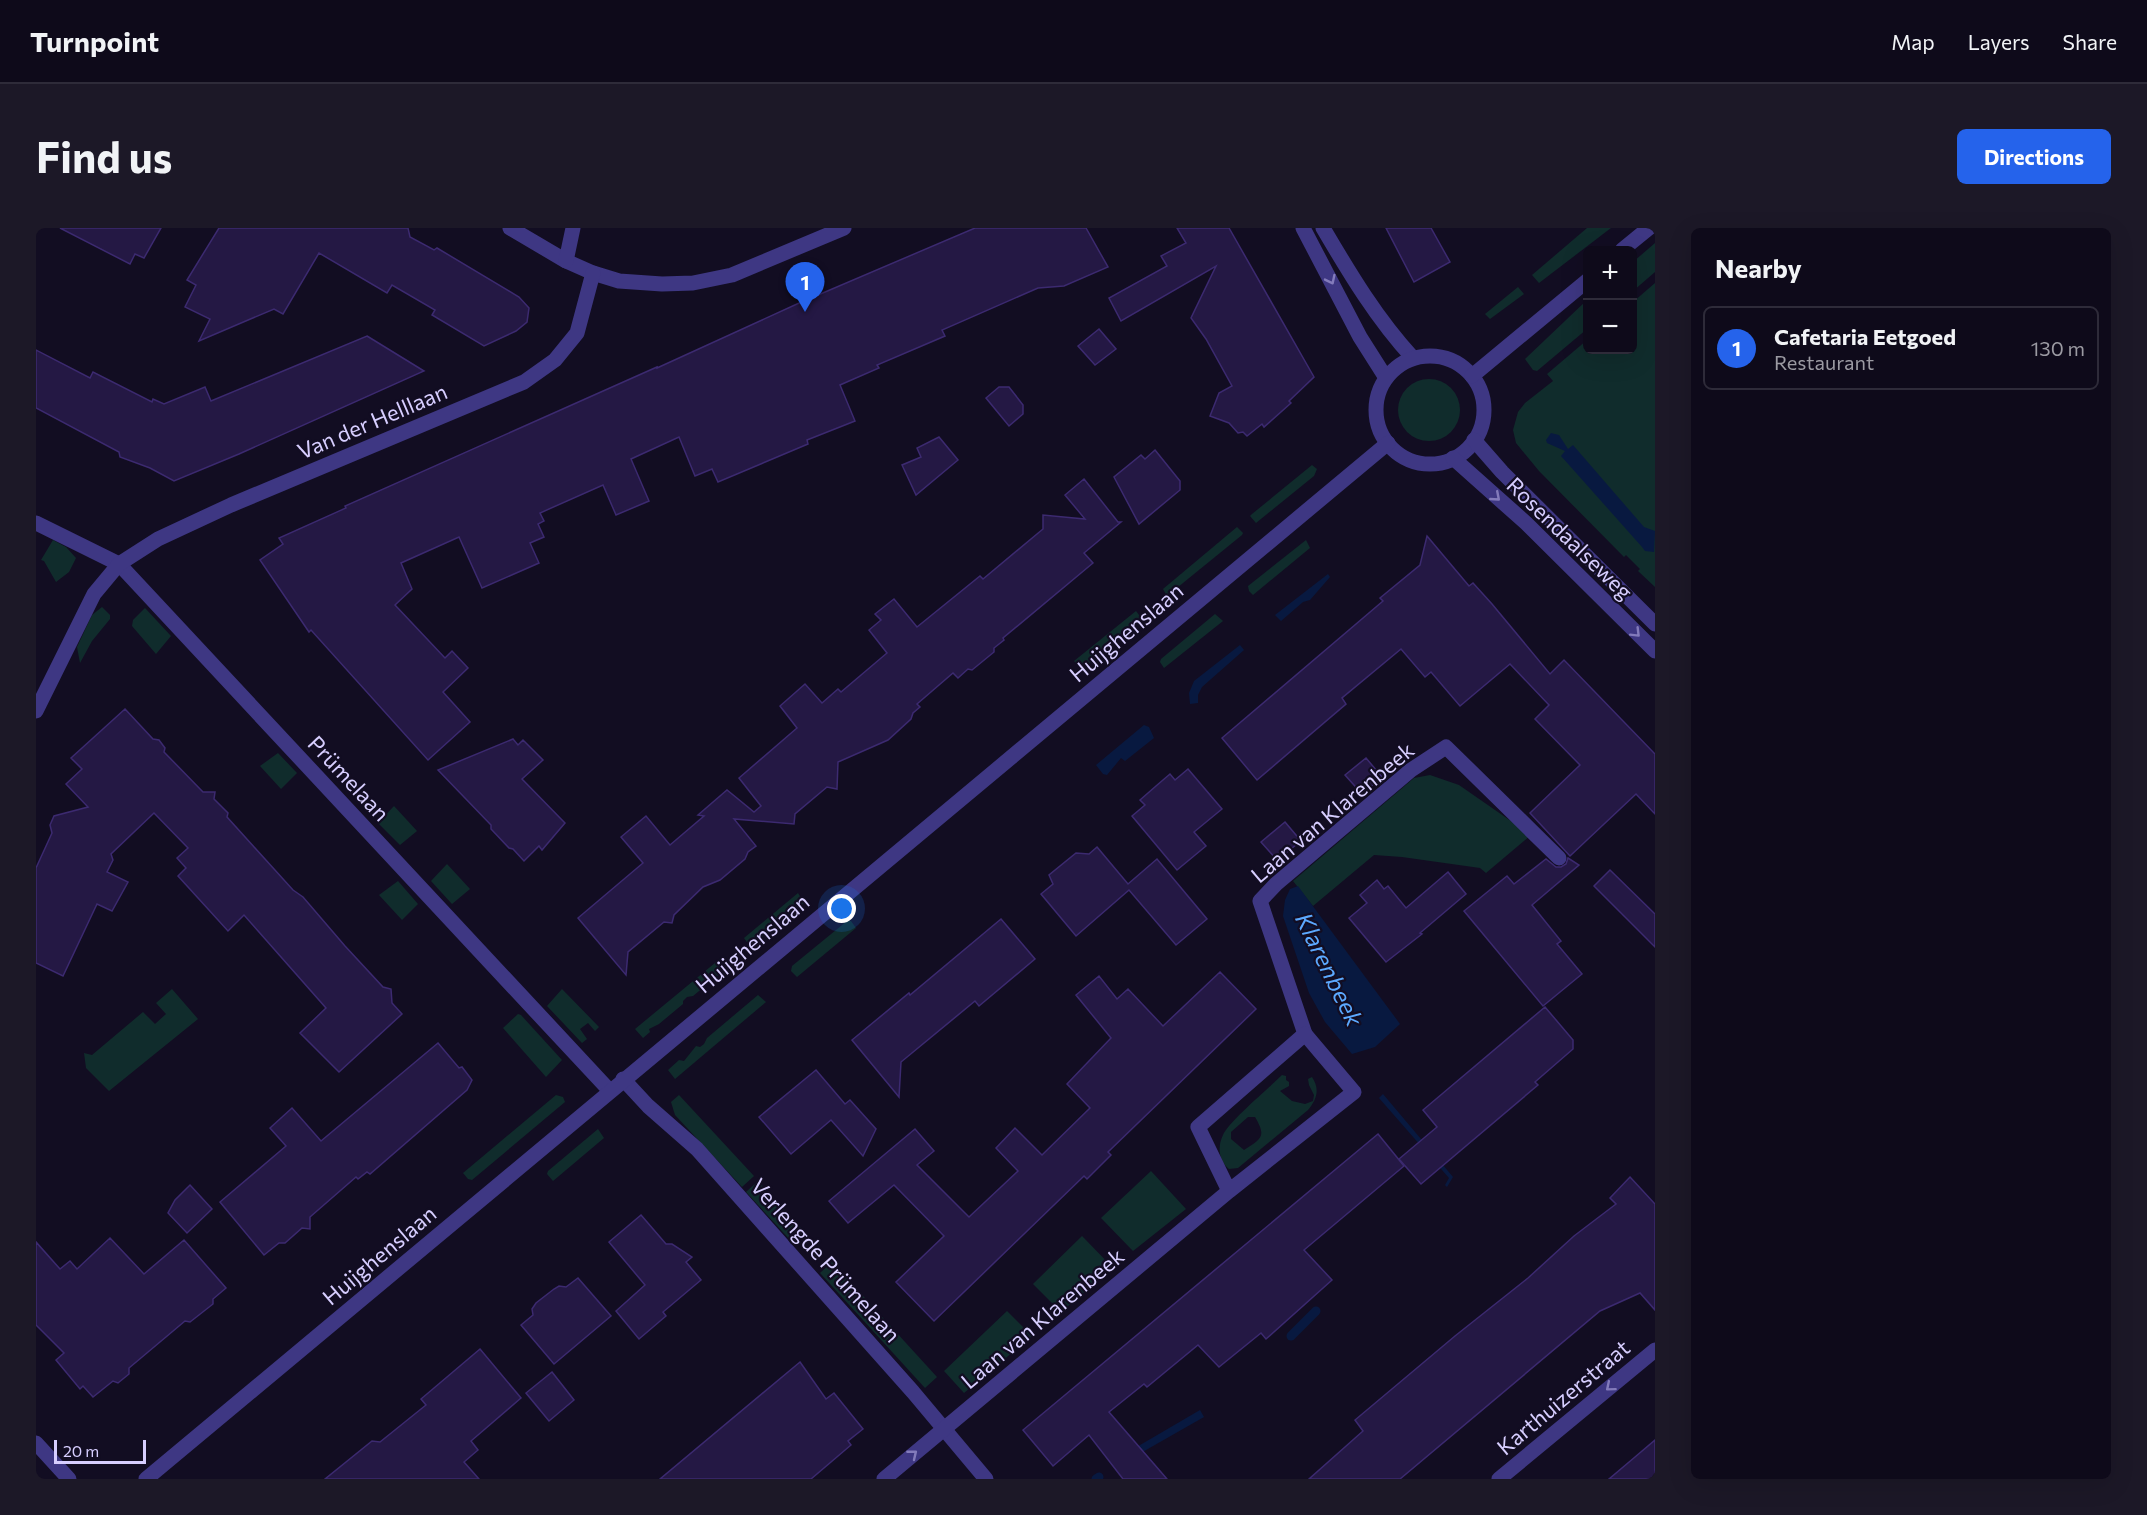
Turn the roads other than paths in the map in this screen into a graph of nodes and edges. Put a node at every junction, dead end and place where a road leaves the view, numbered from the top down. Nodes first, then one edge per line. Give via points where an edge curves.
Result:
1 (510, 228) edge
2 (573, 228) edge
3 (844, 228) edge
4 (1304, 228) edge
5 (1323, 228) edge
6 (1649, 228) edge
7 (1627, 246) edge
8 (566, 261) junction
9 (593, 273) junction
10 (1583, 283) edge
11 (1413, 358) junction
12 (1472, 376) junction
13 (1386, 378) junction
14 (1474, 440) junction
15 (1388, 443) junction
16 (1453, 458) junction
17 (36, 523) edge
18 (119, 564) junction
19 (1655, 624) edge
20 (1655, 651) edge
21 (36, 711) edge
22 (1559, 858) dead end
23 (1305, 1034) junction
24 (623, 1079) junction
25 (610, 1091) junction
26 (1229, 1191) junction
27 (1655, 1350) edge
28 (944, 1430) junction
29 (36, 1443) edge
30 (69, 1479) edge
31 (146, 1479) edge
32 (884, 1479) edge
33 (986, 1479) edge
34 (1499, 1479) edge

1 - 8 street
2 - 8 street
3 - 9 street via 732,275 693,283 619,281
4 -> 13 street via 1360,338
5 - 11 street via 1357,286
6 - 7 street
8 - 9 street
9 - 18 street, Van der Helllaan via 577,333 555,360 524,382 231,505 158,539
10 - 12 street
11 - 12 street via 1439,356 1463,367
11 - 13 street
12 - 14 street via 1484,408
13 - 15 street via 1378,394 1376,411
14 - 16 street
14 - 19 street, Rosendaalseweg
15 - 16 street via 1401,455 1418,462 1436,463
15 - 24 street, Huijghenslaan
16 -> 20 street, Rosendaalseweg via 1526,523
17 - 18 street, Prümelaan
18 - 21 street, Van der Helllaan via 94,594
18 - 25 street, Prümelaan
22 - 23 street, Laan van Klarenbeek via 1446,747 1411,770 1276,884 1260,902
23 - 26 street via 1198,1127
23 - 26 street, Laan van Klarenbeek via 1354,1092
24 - 25 street, Huijghenslaan
24 - 28 street, Verlengde Prümelaan via 697,1149
25 - 31 street, Huijghenslaan
26 - 28 street, Laan van Klarenbeek
27 -> 34 street, Karthuizerstraat
32 -> 28 street, Laan van Klarenbeek
28 - 33 street, Verlengde Prümelaan
29 - 30 street

